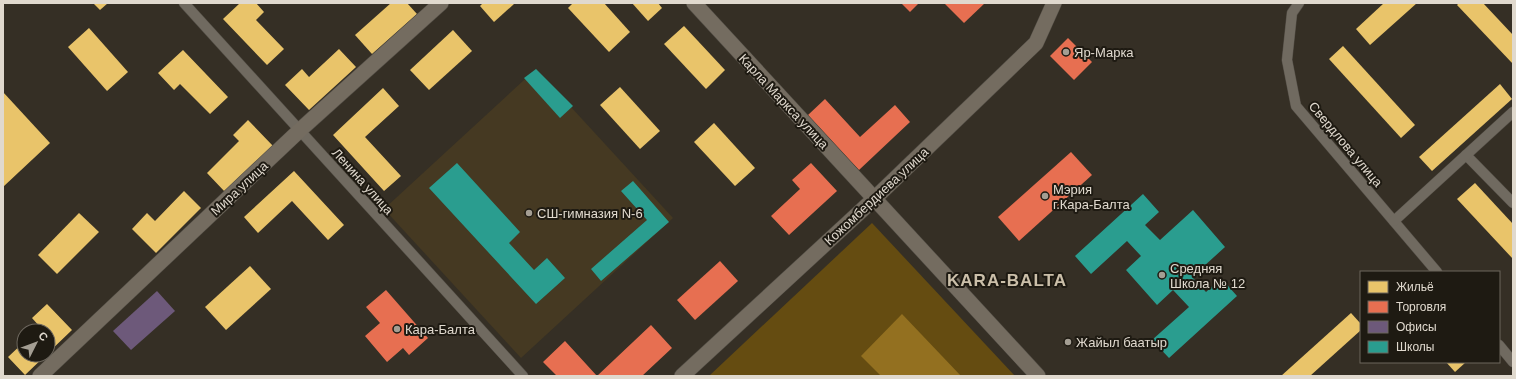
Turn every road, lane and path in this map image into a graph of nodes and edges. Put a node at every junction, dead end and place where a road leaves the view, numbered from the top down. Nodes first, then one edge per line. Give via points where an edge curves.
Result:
1 (184, 3) edge
2 (441, 3) edge
3 (694, 3) edge
4 (1054, 3) edge
5 (1299, 3) edge
6 (1513, 112) edge
7 (300, 130) junction
8 (1466, 155) junction
9 (875, 198) junction
10 (1513, 203) edge
11 (1394, 221) junction
12 (1436, 271) edge
13 (1500, 346) edge
14 (1513, 362) edge
15 (40, 376) edge
16 (523, 376) edge
17 (682, 376) edge
18 (1038, 376) edge

1 - 7 street, Ленина улица
2 - 7 street, Мира улица
3 - 9 street, Карла Маркса улица
4 - 9 street, Кожомбердиева улица via 1036,43
5 - 11 street, Свердлова улица via 1292,13 1287,60 1296,106
6 - 8 street
7 - 15 street, Мира улица
7 - 16 street, Ленина улица
8 - 10 street
8 - 11 street
9 - 17 street, Кожомбердиева улица
9 - 18 street, Карла Маркса улица
11 - 12 street, Свердлова улица
13 - 14 street

